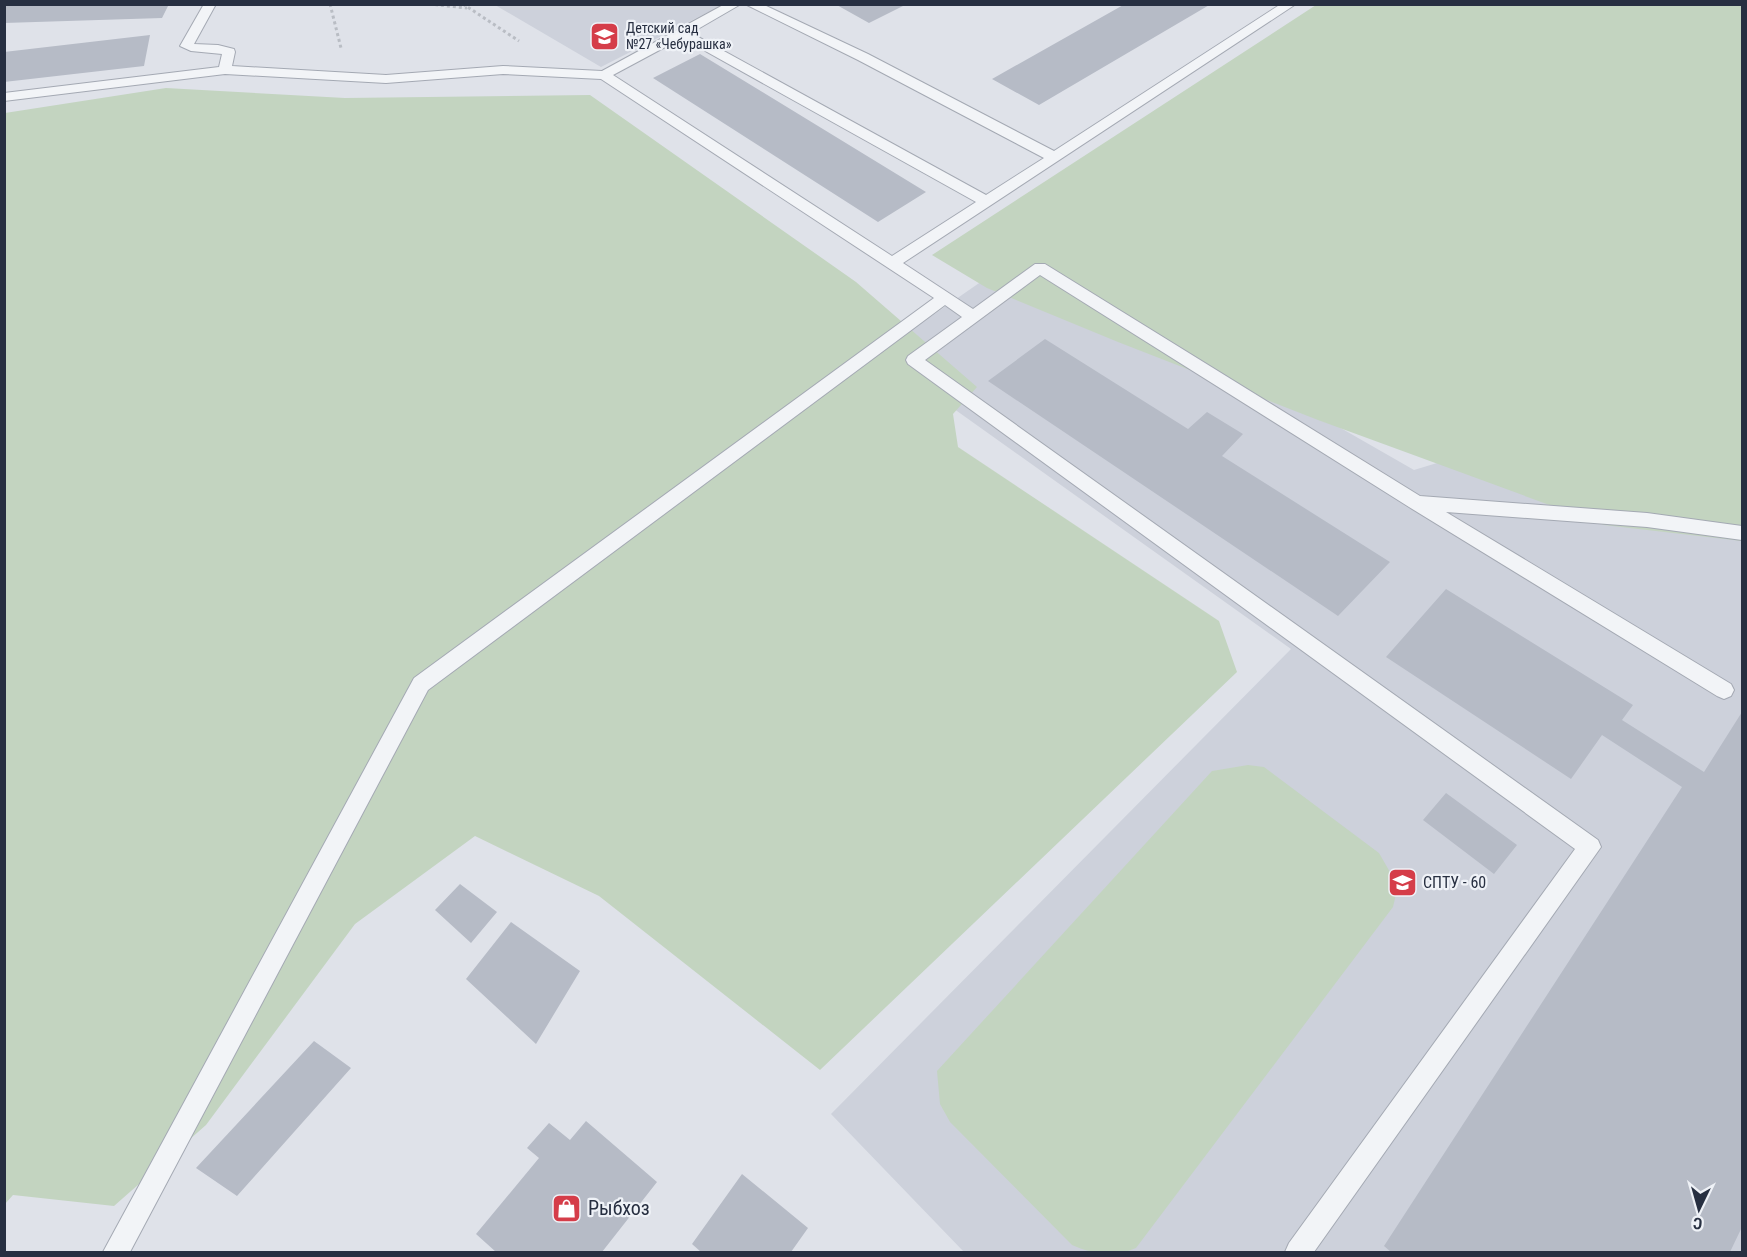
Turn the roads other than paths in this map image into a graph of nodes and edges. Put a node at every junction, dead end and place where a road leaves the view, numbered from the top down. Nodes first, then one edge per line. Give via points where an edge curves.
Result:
1 (210, 4) edge
2 (735, 4) edge
3 (751, 4) edge
4 (1290, 4) edge
5 (682, 33) junction
6 (225, 70) junction
7 (604, 75) junction
8 (4, 97) edge
9 (1054, 158) junction
10 (987, 202) junction
11 (891, 264) junction
12 (944, 298) junction
13 (974, 317) junction
14 (1415, 502) junction
15 (1743, 532) edge
16 (1724, 690) dead end
17 (116, 1252) edge
18 (1298, 1252) edge

1 - 6 lane via 186,46 229,52
2 - 5 lane
3 - 9 lane via 863,57
4 - 9 lane
5 - 7 lane
5 - 10 lane
6 - 7 lane via 386,79 503,70
6 - 8 lane
7 - 11 lane
9 - 10 lane
10 - 11 lane
11 - 12 lane
12 - 13 lane
12 - 17 lane via 421,684
13 - 14 lane via 1040,268
13 - 18 lane via 914,360 1590,847
14 - 15 lane via 1647,520
14 - 16 lane

